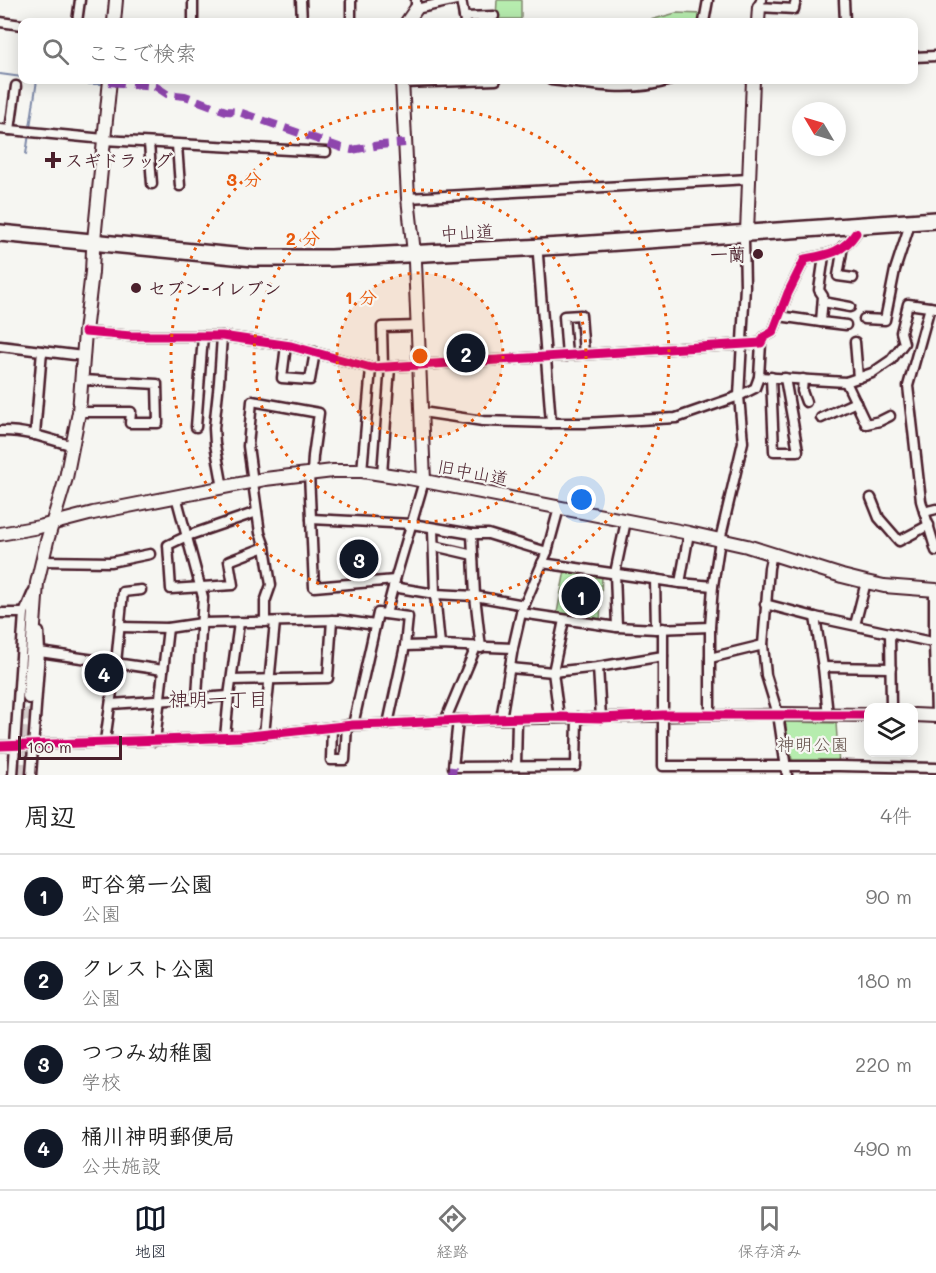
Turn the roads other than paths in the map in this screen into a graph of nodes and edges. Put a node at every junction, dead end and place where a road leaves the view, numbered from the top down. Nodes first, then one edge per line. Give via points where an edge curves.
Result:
1 (80, 0) edge
2 (116, 0) edge
3 (193, 0) edge
4 (302, 0) edge
5 (351, 0) edge
6 (456, 0) edge
7 (461, 0) edge
8 (708, 0) edge
9 (796, 0) edge
10 (844, 0) edge
11 (760, 3) edge
12 (416, 4) edge
13 (494, 16) dead end
14 (78, 18) edge
15 (114, 18) edge
16 (193, 18) edge
17 (302, 18) edge
18 (351, 18) edge
19 (409, 18) edge
20 (465, 18) edge
21 (480, 18) edge
22 (705, 18) edge
23 (758, 18) edge
24 (845, 18) edge
25 (0, 22) edge
26 (18, 24) edge
27 (936, 56) edge
28 (918, 57) edge
29 (110, 84) edge
30 (402, 84) edge
31 (606, 84) edge
32 (654, 84) edge
33 (753, 84) edge
34 (16, 86) dead end
35 (0, 129) edge
36 (10, 130) junction
37 (104, 140) junction
38 (149, 143) junction
39 (177, 145) junction
40 (326, 152) dead end
41 (749, 179) junction
42 (152, 184) dead end
43 (180, 186) dead end
44 (408, 198) junction
45 (936, 220) edge
46 (936, 228) edge
47 (908, 230) junction
48 (0, 233) edge
49 (856, 233) junction
50 (745, 236) junction
51 (0, 242) edge
52 (94, 246) junction
53 (843, 246) junction
54 (538, 255) junction
55 (824, 256) junction
56 (414, 258) junction
57 (853, 278) dead end
58 (823, 302) junction
59 (850, 307) dead end
60 (933, 308) edge
61 (780, 316) junction
62 (864, 319) dead end
63 (820, 322) junction
64 (846, 325) dead end
65 (418, 326) junction
66 (85, 332) junction
67 (203, 336) junction
68 (222, 336) junction
69 (855, 342) dead end
70 (761, 343) junction
71 (286, 345) junction
72 (742, 345) junction
73 (0, 346) edge
74 (42, 351) junction
75 (315, 352) junction
76 (584, 354) junction
77 (83, 356) junction
78 (567, 356) junction
79 (545, 357) junction
80 (420, 365) junction
81 (387, 367) junction
82 (371, 368) junction
83 (759, 376) junction
84 (771, 377) junction
85 (784, 378) junction
86 (858, 378) junction
87 (803, 379) junction
88 (82, 380) junction
89 (846, 382) junction
90 (739, 396) junction
91 (806, 402) dead end
92 (856, 402) junction
93 (79, 412) junction
94 (422, 412) junction
95 (890, 416) dead end
96 (821, 418) dead end
97 (551, 423) junction
98 (196, 427) dead end
99 (0, 431) edge
100 (35, 435) junction
101 (73, 446) junction
102 (362, 471) junction
103 (310, 473) junction
104 (382, 474) junction
105 (424, 481) junction
106 (254, 482) junction
107 (223, 488) junction
108 (176, 496) junction
109 (871, 498) dead end
110 (559, 508) junction
111 (936, 509) edge
112 (257, 512) junction
113 (924, 512) junction
114 (311, 519) junction
115 (626, 521) junction
116 (52, 524) junction
117 (412, 525) junction
118 (929, 525) junction
119 (433, 529) junction
120 (689, 533) junction
121 (0, 534) edge
122 (472, 534) junction
123 (934, 535) edge
124 (187, 536) junction
125 (720, 540) junction
126 (434, 546) junction
127 (265, 547) junction
128 (936, 551) edge
129 (547, 552) junction
130 (150, 554) dead end
131 (772, 554) junction
132 (473, 555) junction
133 (42, 561) junction
134 (542, 562) junction
135 (615, 573) junction
136 (655, 579) junction
137 (866, 582) junction
138 (37, 583) junction
139 (394, 583) junction
140 (680, 583) junction
141 (713, 586) junction
142 (200, 587) junction
143 (141, 590) dead end
144 (935, 590) edge
145 (435, 594) junction
146 (475, 596) junction
147 (765, 604) junction
148 (523, 609) junction
149 (0, 613) edge
150 (24, 613) junction
151 (386, 614) junction
152 (815, 617) junction
153 (332, 620) junction
154 (564, 620) junction
155 (265, 622) junction
156 (275, 622) junction
157 (202, 623) junction
158 (239, 623) junction
159 (375, 625) junction
160 (855, 625) junction
161 (120, 627) junction
162 (617, 627) junction
163 (710, 627) junction
164 (168, 628) junction
165 (660, 629) junction
166 (890, 633) junction
167 (935, 643) edge
168 (440, 645) junction
169 (763, 645) junction
170 (405, 646) junction
171 (479, 647) junction
172 (513, 648) junction
173 (40, 652) junction
174 (663, 656) junction
175 (710, 658) junction
176 (116, 663) junction
177 (598, 667) junction
178 (823, 667) junction
179 (510, 668) junction
180 (891, 668) junction
181 (163, 669) junction
182 (553, 672) junction
183 (270, 678) junction
184 (231, 680) junction
185 (229, 696) junction
186 (29, 697) tunnel mouth
187 (197, 697) junction
188 (160, 701) junction
189 (891, 703) edge
190 (111, 704) junction
191 (778, 714) junction
192 (663, 715) junction
193 (710, 715) junction
194 (828, 715) junction
195 (864, 715) edge
196 (918, 715) edge
197 (936, 716) edge
198 (559, 717) junction
199 (577, 717) junction
200 (601, 718) junction
201 (501, 719) junction
202 (517, 719) junction
203 (458, 720) junction
204 (445, 721) junction
205 (388, 724) junction
206 (350, 725) junction
207 (332, 727) junction
208 (264, 735) junction
209 (225, 737) junction
210 (105, 741) junction
211 (155, 741) junction
212 (33, 744) junction
213 (14, 745) junction
214 (0, 746) edge
215 (516, 766) junction
216 (936, 768) edge
217 (787, 771) edge
218 (12, 775) edge
219 (31, 775) edge

1 - 14 street
2 - 15 street
3 - 16 street
4 - 17 street
5 - 18 street
6 - 12 street
7 - 20 street
8 - 22 street
9 - 11 street via 794,9
10 - 24 street
11 - 23 street
12 - 19 street
13 - 21 street
25 - 26 street
27 - 28 street
29 - 37 street
30 - 44 street
31 - 32 street
33 - 41 street
34 - 36 street
35 - 36 street
36 - 37 street
37 - 38 street
37 - 52 street
38 - 39 street
38 - 42 street
39 - 40 street
39 - 43 street
41 - 44 street
41 - 50 street
44 - 56 street
45 - 50 highway, 中山道
46 - 47 highway, 中山道
47 - 49 highway, 中山道
47 - 62 street via 885,320
48 - 52 highway, 中山道
49 - 50 highway, 中山道
49 - 53 street
50 - 54 highway, 中山道
50 - 56 highway, 中山道
50 - 72 street
51 - 52 highway, 中山道
52 - 56 highway, 中山道 via 196,261 274,266 331,267
52 - 66 street
53 - 55 street
53 - 57 street via 838,276
54 - 56 highway, 中山道
54 - 79 street
55 - 58 street via 819,290
55 - 61 street via 805,259
56 - 65 street
58 - 59 street
58 - 63 street
60 - 86 street via 908,304 902,332 904,343 891,360
60 - 113 street via 908,386
61 - 63 street
61 - 70 street via 773,332
63 - 64 street
65 - 80 street
65 - 81 street via 382,327
66 - 67 street
66 - 77 street
67 - 68 street
67 - 98 street
68 - 71 street
68 - 107 street via 214,428
69 - 86 street
70 - 72 street
70 - 83 street
71 - 75 street
71 - 75 street via 282,378 310,380
72 - 76 street
72 - 90 street
73 - 74 street
74 - 77 street
74 - 100 street
75 - 82 street
76 - 78 street
76 - 78 street via 581,315 564,316
77 - 88 street
78 - 79 street
79 - 80 street
79 - 97 street
80 - 81 street
80 - 94 street
81 - 82 street
81 - 104 street
82 - 102 street
83 - 84 street
83 - 90 street via 755,388
84 - 85 street
84 - 85 street via 774,451 798,451
85 - 87 street
86 - 89 street
87 - 89 street
87 - 91 street
88 - 93 street
88 - 93 street via 157,384 158,423 130,423 131,412
89 - 92 street
90 - 97 street via 676,418
90 - 125 street via 743,442
92 - 95 street via 867,424
92 - 96 street
93 - 101 street
94 - 97 street via 483,421
94 - 105 street
99 - 100 street
100 - 101 street
101 - 116 street
102 - 103 street, 旧中山道
102 - 104 street, 旧中山道
103 - 106 street, 旧中山道
103 - 106 street via 319,412 252,401 248,446
103 - 114 street
104 - 105 street, 旧中山道
105 - 110 street, 旧中山道
105 - 117 street
106 - 107 street, 旧中山道
106 - 112 street
107 - 108 street, 旧中山道
108 - 116 street, 旧中山道
108 - 124 street
109 - 118 street via 879,518 898,541
110 - 115 street, 旧中山道
110 - 129 street
111 - 113 street
112 - 124 street
112 - 127 street
113 - 118 street
114 - 117 street
114 - 139 street via 314,586
115 - 120 street, 旧中山道
115 - 135 street
116 - 121 street, 旧中山道
116 - 133 street
117 - 119 street
117 - 139 street
118 - 123 street
119 - 122 street
119 - 126 street
120 - 125 street, 旧中山道
120 - 140 street
122 - 129 street via 488,534
122 - 132 street
123 - 128 street
124 - 142 street
124 - 142 street via 168,544 171,589
125 - 131 street, 旧中山道
125 - 141 street
126 - 132 street
126 - 145 street
127 - 142 street via 229,561 233,585
127 - 155 street via 271,585 265,602
129 - 134 street
130 - 133 street via 111,561
131 - 137 street, 旧中山道
131 - 147 street
132 - 146 street
133 - 138 street
134 - 135 street
134 - 148 street
135 - 136 street
135 - 162 street
136 - 140 street
136 - 165 street
137 - 144 street, 旧中山道
137 - 160 street
138 - 150 street
138 - 173 street via 42,605
138 - 186 street
139 - 145 street
139 - 151 street
140 - 141 street
141 - 163 street
142 - 157 street
143 - 161 street via 123,592
144 - 167 street
145 - 146 street
145 - 168 street
146 - 148 street
146 - 171 street
147 - 152 street
147 - 169 street
148 - 154 street
148 - 172 street
149 - 150 street
150 - 213 street
151 - 159 street via 378,613
151 - 170 street via 408,617
152 - 160 street
152 - 178 street
153 - 156 street
153 - 159 street
153 - 183 street via 328,678
154 - 162 street
154 - 182 street
155 - 156 street
155 - 158 street
156 - 183 street
157 - 158 street
157 - 164 street
157 - 187 street
158 - 184 street
159 - 206 street
160 - 166 street
161 - 164 street
161 - 176 street
162 - 165 street
163 - 165 street
163 - 175 street
164 - 181 street
165 - 174 street
166 - 167 street
166 - 180 street
167 - 197 street
168 - 170 street
168 - 171 street
169 - 175 street
169 - 191 street via 766,675
170 - 205 street
171 - 172 street
171 - 204 street
172 - 179 street
173 - 176 street
173 - 212 street
174 - 177 street
174 - 192 street
175 - 193 street
176 - 181 street
176 - 190 street
177 - 182 street
177 - 200 street
178 - 180 street
178 - 194 street
179 - 182 street
179 - 201 street
180 - 189 street
181 - 188 street
182 - 198 street
183 - 184 street
183 - 208 street
184 - 185 street
185 - 187 street
185 - 209 street
187 - 188 street
188 - 190 street
188 - 211 street
190 - 210 street
191 - 193 street
191 - 194 street
191 - 217 street
192 - 193 street
192 - 200 street
192 - 217 street via 663,766
194 - 195 street
196 - 197 street
198 - 199 street
198 - 202 street
199 - 200 street
199 - 215 street via 576,766
201 - 202 street
201 - 203 street
202 - 215 street
203 - 204 street
203 - 215 street via 453,767
204 - 205 street
205 - 206 street
206 - 207 street
206 - 207 street via 345,760 332,760
207 - 208 street
208 - 209 street
209 - 211 street
210 - 211 street
210 - 212 street
212 - 213 street
212 - 219 street
213 - 214 street
213 - 218 street
216 - 217 street

